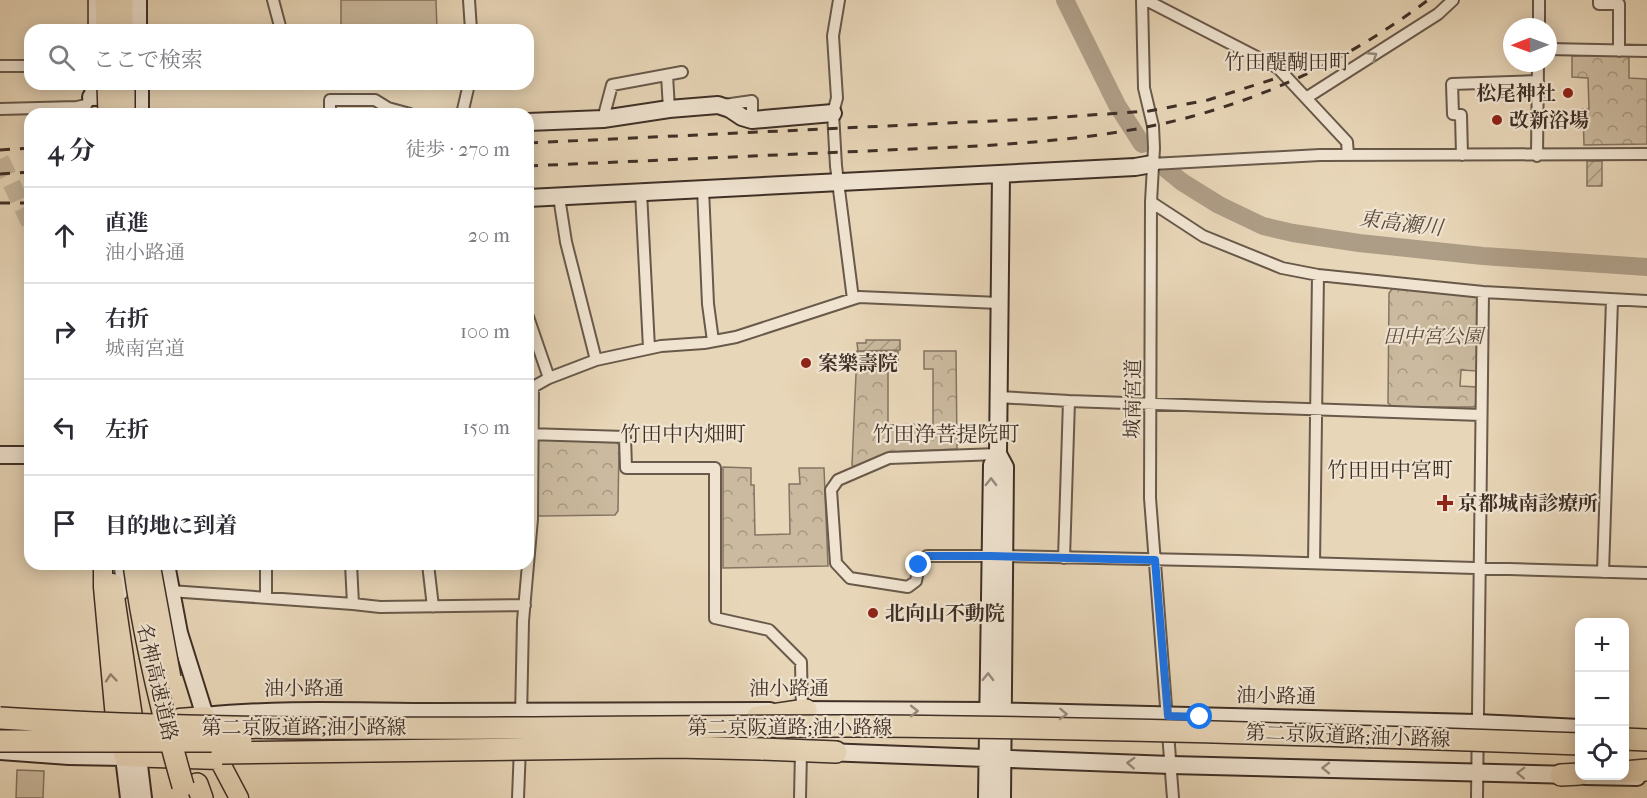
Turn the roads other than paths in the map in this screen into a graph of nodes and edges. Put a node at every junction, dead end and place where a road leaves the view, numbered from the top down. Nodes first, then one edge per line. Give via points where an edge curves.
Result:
1 (94, 0) edge
2 (106, 0) edge
3 (122, 0) edge
4 (138, 0) edge
5 (273, 0) edge
6 (469, 0) edge
7 (839, 0) edge
8 (1144, 0) edge
9 (1453, 0) edge
10 (1539, 0) edge
11 (1599, 0) edge
12 (1539, 18) edge
13 (94, 24) edge
14 (107, 24) edge
15 (122, 24) edge
16 (138, 24) edge
17 (279, 24) edge
18 (471, 24) edge
19 (1557, 49) edge
20 (1619, 51) junction
21 (1647, 51) edge
22 (24, 66) edge
23 (1, 68) edge
24 (682, 72) dead end
25 (1538, 72) edge
26 (667, 75) junction
27 (1538, 81) junction
28 (108, 90) edge
29 (133, 90) edge
30 (134, 90) edge
31 (468, 90) edge
32 (91, 91) edge
33 (1306, 98) junction
34 (24, 108) edge
35 (38, 108) edge
36 (109, 108) edge
37 (126, 108) edge
38 (139, 108) edge
39 (330, 108) edge
40 (383, 108) edge
41 (463, 108) edge
42 (0, 109) edge
43 (669, 109) junction
44 (833, 113) junction
45 (603, 118) junction
46 (534, 122) edge
47 (1647, 154) edge
48 (1348, 155) junction
49 (1462, 155) junction
50 (1537, 156) junction
51 (1152, 164) junction
52 (1001, 174) junction
53 (839, 182) junction
54 (703, 189) junction
55 (641, 192) junction
56 (559, 196) junction
57 (534, 198) edge
58 (1151, 202) junction
59 (1318, 275) junction
60 (1483, 292) junction
61 (853, 299) junction
62 (1612, 300) junction
63 (1647, 301) edge
64 (999, 303) junction
65 (534, 334) edge
66 (713, 341) junction
67 (649, 348) junction
68 (596, 360) junction
69 (549, 378) junction
70 (534, 386) edge
71 (998, 397) junction
72 (1069, 401) junction
73 (1151, 404) junction
74 (1316, 408) junction
75 (1481, 415) junction
76 (534, 434) edge
77 (24, 454) edge
78 (998, 454) junction
79 (0, 455) edge
80 (997, 556) junction
81 (1064, 558) junction
82 (1155, 560) junction
83 (1314, 564) junction
84 (1479, 568) junction
85 (99, 570) edge
86 (103, 570) edge
87 (112, 570) edge
88 (121, 570) edge
89 (135, 570) edge
90 (150, 570) edge
91 (167, 570) edge
92 (266, 570) edge
93 (351, 570) edge
94 (429, 570) edge
95 (528, 570) edge
96 (1603, 572) junction
97 (1647, 573) edge
98 (122, 586) junction
99 (103, 587) junction
100 (170, 591) junction
101 (266, 597) junction
102 (353, 604) junction
103 (525, 605) junction
104 (433, 607) junction
105 (120, 621) junction
106 (804, 710) junction
107 (996, 711) junction
108 (521, 712) junction
109 (0, 714) edge
110 (205, 716) junction
111 (1168, 716) junction
112 (115, 718) junction
113 (134, 719) junction
114 (1477, 727) junction
115 (1575, 728) edge
116 (1629, 730) edge
117 (1647, 730) edge
118 (1575, 736) edge
119 (1629, 739) edge
120 (1647, 740) edge
121 (0, 743) edge
122 (1575, 744) edge
123 (1629, 746) edge
124 (1647, 747) edge
125 (0, 751) edge
126 (801, 751) junction
127 (836, 752) junction
128 (131, 757) junction
129 (520, 757) junction
130 (995, 757) junction
131 (1575, 757) edge
132 (1629, 759) edge
133 (219, 760) junction
134 (1647, 760) edge
135 (1171, 765) junction
136 (1647, 770) edge
137 (1478, 771) junction
138 (1629, 772) edge
139 (1573, 775) edge
140 (1629, 777) edge
141 (1647, 778) edge
142 (192, 791) edge
143 (129, 798) edge
144 (143, 798) edge
145 (238, 798) edge
146 (518, 798) edge
147 (800, 798) edge
148 (987, 798) edge
149 (1002, 798) edge
150 (1173, 798) edge
151 (1477, 798) edge

1 - 13 street
2 - 14 highway
3 - 15 highway
4 - 16 street
5 - 17 street
6 - 18 street
7 - 44 street via 833,36 837,98
8 - 33 street via 1278,68
8 - 51 street, 城南宮道 via 1144,88 1153,126
33 -> 9 street via 1438,14
10 - 12 street
11 - 20 street via 1599,4 1619,4
19 - 20 street
20 - 21 street
22 - 23 street
24 - 26 street
25 - 27 street
26 - 43 street
26 - 45 street via 612,85
27 - 49 street via 1452,84 1454,114 1461,115
27 - 50 street
28 - 36 highway, bridge
29 - 37 highway, bridge
30 - 38 street
31 - 41 street
32 - 35 street via 86,105
33 - 48 street via 1347,142
34 - 42 street
39 - 40 street via 330,100 375,100
43 - 44 street via 718,105 752,120
43 - 45 street
44 - 53 street
45 - 46 street
47 - 50 street
48 - 49 street
48 - 51 street
49 - 50 street
51 - 52 street
51 - 58 street, 城南宮道
52 - 53 street
52 - 64 street
53 - 54 street
53 - 61 street
54 - 55 street
54 - 66 street
55 - 56 street
55 - 67 street
56 - 57 street
56 - 68 street via 566,242
58 - 59 street via 1203,236 1282,268
58 - 73 street, 城南宮道
59 - 60 street
59 - 74 street
60 - 62 street
60 - 75 street
61 - 64 street
61 - 66 street via 755,332
62 - 63 street
62 - 96 street
64 - 71 street
65 - 69 street
66 - 67 street
67 - 68 street
68 - 69 street
69 - 70 street
71 - 72 street
71 - 78 street
72 - 73 street
72 - 81 street
73 - 74 street
73 - 82 street, 城南宮道 via 1150,498
74 - 75 street
74 - 83 street
75 - 84 street
76 - 106 street via 624,437 626,468 715,468 715,618 769,630 801,662
77 - 79 street
78 - 80 street via 992,465
78 - 80 street via 889,458 838,480 831,490 836,563 850,578 908,587 916,581 919,565 927,556
80 - 81 street
80 - 107 street
81 - 82 street
82 - 83 street
82 - 111 street, 城南宮道
83 - 84 street
84 - 96 street
84 - 114 street
85 - 99 street
86 - 99 main road
87 - 105 main road
88 - 98 street
89 - 142 highway, 名神高速道路, bridge via 156,683
90 - 142 highway, 名神高速道路, bridge
91 - 100 street
92 - 101 street
93 - 102 street
94 - 104 street
95 - 103 street
96 - 97 street
98 - 100 street via 161,585
98 - 105 street
112 -> 99 main road
100 - 101 street
100 - 110 street
101 - 102 street
102 - 104 street
103 - 104 street
103 - 108 street
105 - 113 main road
106 -> 107 street, 油小路通
106 - 108 street, 油小路通
106 - 109 highway via 758,717 332,719 48,707
107 -> 111 street, 油小路通
107 - 130 street
108 - 110 street, 油小路通 via 297,710
108 - 129 street
109 - 112 street, 油小路通
109 - 122 highway, 第二京阪道路;油小路線, bridge via 206,727 994,728
110 - 113 main road, 油小路通
110 - 133 main road
111 - 114 street, 油小路通
111 - 135 street, 城南宮道
112 - 113 main road, 油小路通
112 - 128 main road
113 - 128 main road
114 - 115 street
114 - 118 highway
114 - 137 street
116 - 117 street
119 - 120 highway
121 - 127 highway, bridge via 55,751 151,754 676,747
121 - 131 highway, 第二京阪道路;油小路線, bridge via 994,742
123 - 124 highway
125 - 128 street
126 - 127 street
126 - 129 street
126 - 147 street
127 - 130 street
128 - 133 main road
128 - 143 street
128 - 144 street
129 - 133 street
129 - 146 street
135 -> 130 street
130 - 148 street
130 - 149 street
132 - 134 highway
133 - 145 main road
137 -> 135 street
135 - 150 street, 城南宮道
136 - 138 highway
139 -> 137 street
137 - 151 street
140 - 141 street

